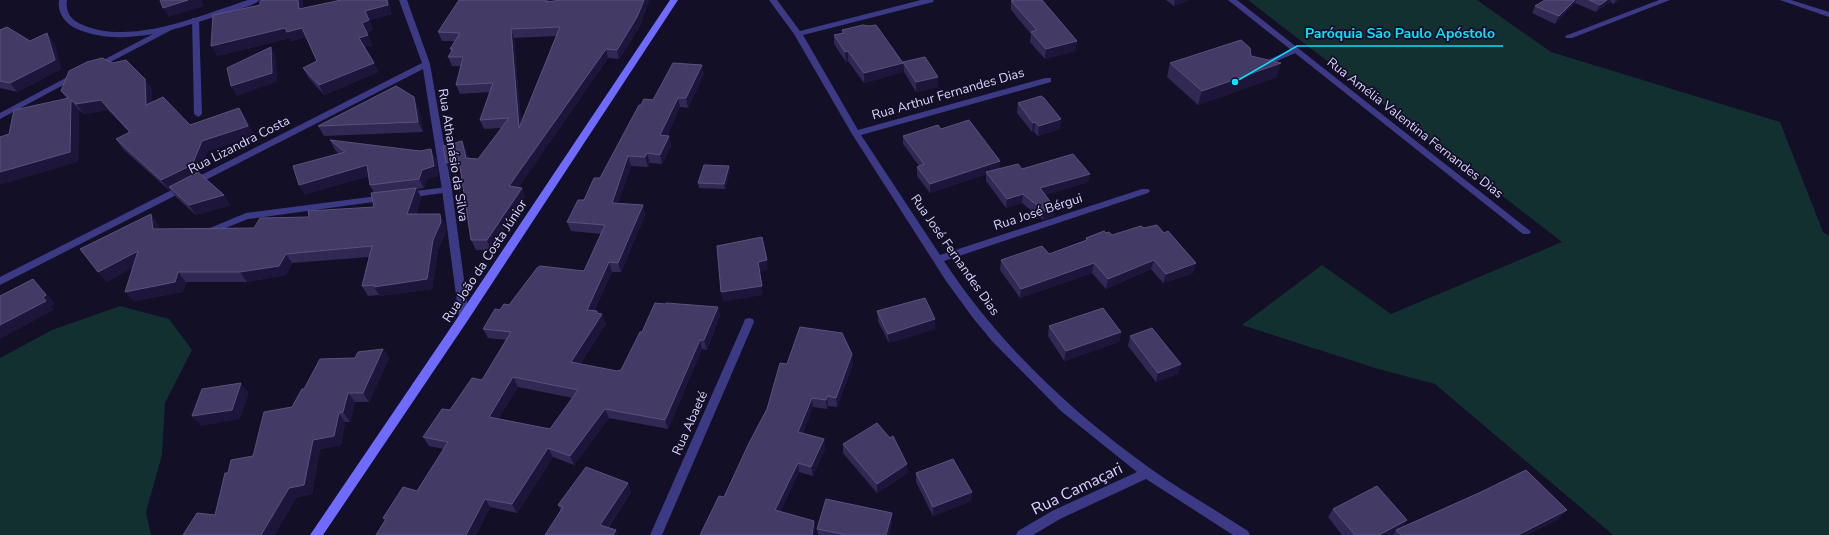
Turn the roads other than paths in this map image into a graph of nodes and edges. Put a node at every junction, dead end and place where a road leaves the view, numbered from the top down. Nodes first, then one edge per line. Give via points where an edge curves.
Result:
1 (63, 0) edge
2 (256, 0) edge
3 (403, 0) edge
4 (674, 0) edge
5 (773, 0) edge
6 (930, 0) edge
7 (1232, 0) edge
8 (1666, 0) edge
9 (1784, 0) edge
10 (1829, 15) edge
11 (195, 20) junction
12 (172, 27) junction
13 (798, 34) junction
14 (1569, 36) dead end
15 (1296, 51) junction
16 (1267, 62) edge
17 (426, 64) junction
18 (1048, 80) dead end
19 (198, 114) dead end
20 (0, 116) edge
21 (856, 134) junction
22 (447, 190) junction
23 (1145, 191) dead end
24 (213, 230) edge
25 (1526, 232) dead end
26 (938, 259) junction
27 (0, 281) edge
28 (464, 317) junction
29 (749, 322) dead end
30 (1147, 473) junction
31 (316, 535) edge
32 (656, 535) edge
33 (1022, 535) edge
34 (1244, 535) edge

1 - 12 street via 66,17 87,30 120,34
2 - 11 street
3 - 17 street, Rua Athanásio da Silva
4 - 28 main road, Rua João da Costa Júnior
5 - 13 street, Rua José Fernandes Dias
6 - 13 street
7 - 15 street, Rua Amélia Valentina Fernandes Dias
8 - 14 street
9 - 10 street
11 - 12 street
11 - 19 street
12 - 20 street
13 - 21 street, Rua José Fernandes Dias
15 - 16 street
15 - 25 street, Rua Amélia Valentina Fernandes Dias
17 - 22 street, Rua Athanásio da Silva
17 - 27 street, Rua Lizandra Costa
18 - 21 street, Rua Arthur Fernandes Dias
21 - 26 street, Rua José Fernandes Dias
22 - 24 street via 246,216
22 - 28 street, Rua Athanásio da Silva
23 - 26 street, Rua José Bérgui
26 - 30 street, Rua José Fernandes Dias via 976,315 1034,378 1065,408
28 - 31 main road, Rua João da Costa Júnior
29 - 32 street, Rua Abaeté
30 - 33 street, Rua Camaçari via 1056,515
30 - 34 street, Rua José Fernandes Dias

